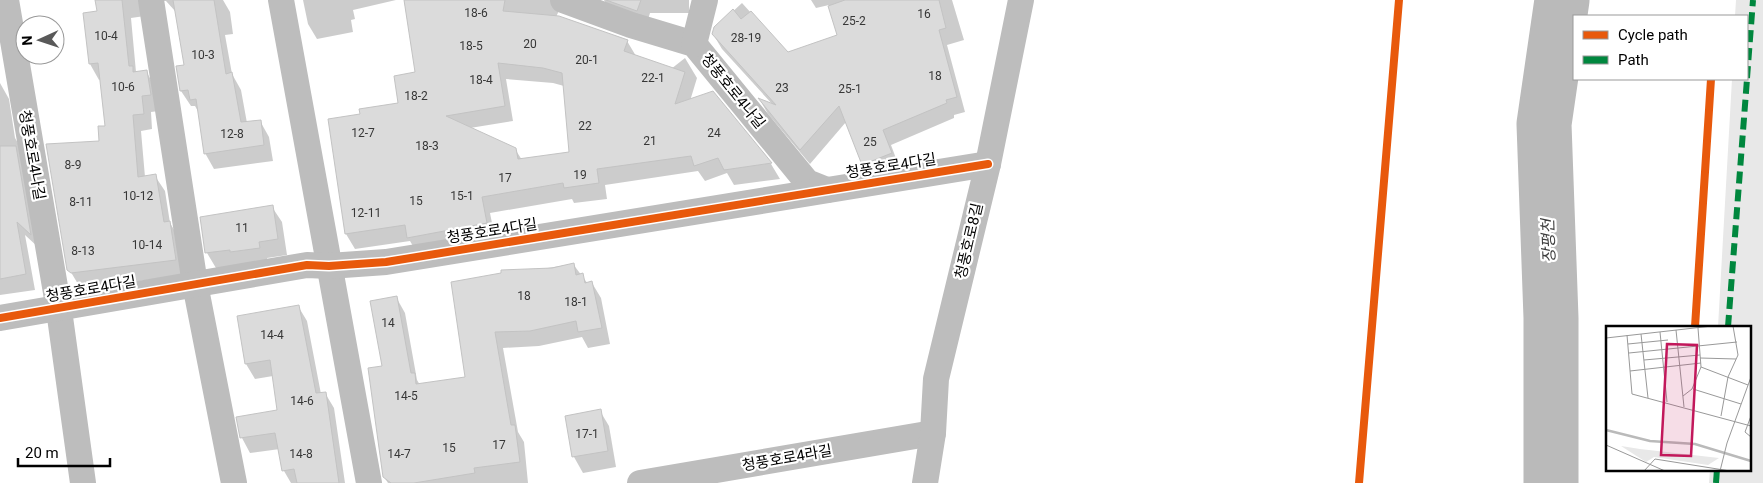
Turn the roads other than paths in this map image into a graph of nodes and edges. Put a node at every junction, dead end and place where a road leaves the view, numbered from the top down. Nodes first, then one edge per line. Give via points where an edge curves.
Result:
1 (6, 0) edge
2 (151, 0) edge
3 (281, 0) edge
4 (563, 0) edge
5 (705, 0) edge
6 (1021, 0) edge
7 (694, 44) junction
8 (988, 164) junction
9 (827, 190) junction
10 (330, 266) junction
11 (194, 284) junction
12 (59, 310) junction
13 (0, 318) edge
14 (933, 433) junction
15 (83, 483) edge
16 (234, 483) edge
17 (369, 483) edge
18 (640, 483) edge
19 (925, 483) edge

1 - 12 street, 청풍호로4나길
2 - 11 street
3 - 10 street
4 - 7 street, 청풍호로4나길
5 - 7 street
6 - 8 street, 청풍호로8길
7 - 9 street, 청풍호로4나길 via 807,182
8 - 9 street, 청풍호로4다길
8 - 14 street, 청풍호로8길 via 936,379
9 - 10 street, 청풍호로4다길 via 386,262
10 - 11 street, 청풍호로4다길 via 307,265
10 - 17 street
11 - 12 street, 청풍호로4다길
11 - 16 street
12 - 13 street, 청풍호로4다길
12 - 15 street, 청풍호로4다길
14 - 18 street, 청풍호로4라길
14 - 19 street, 청풍호로8길

